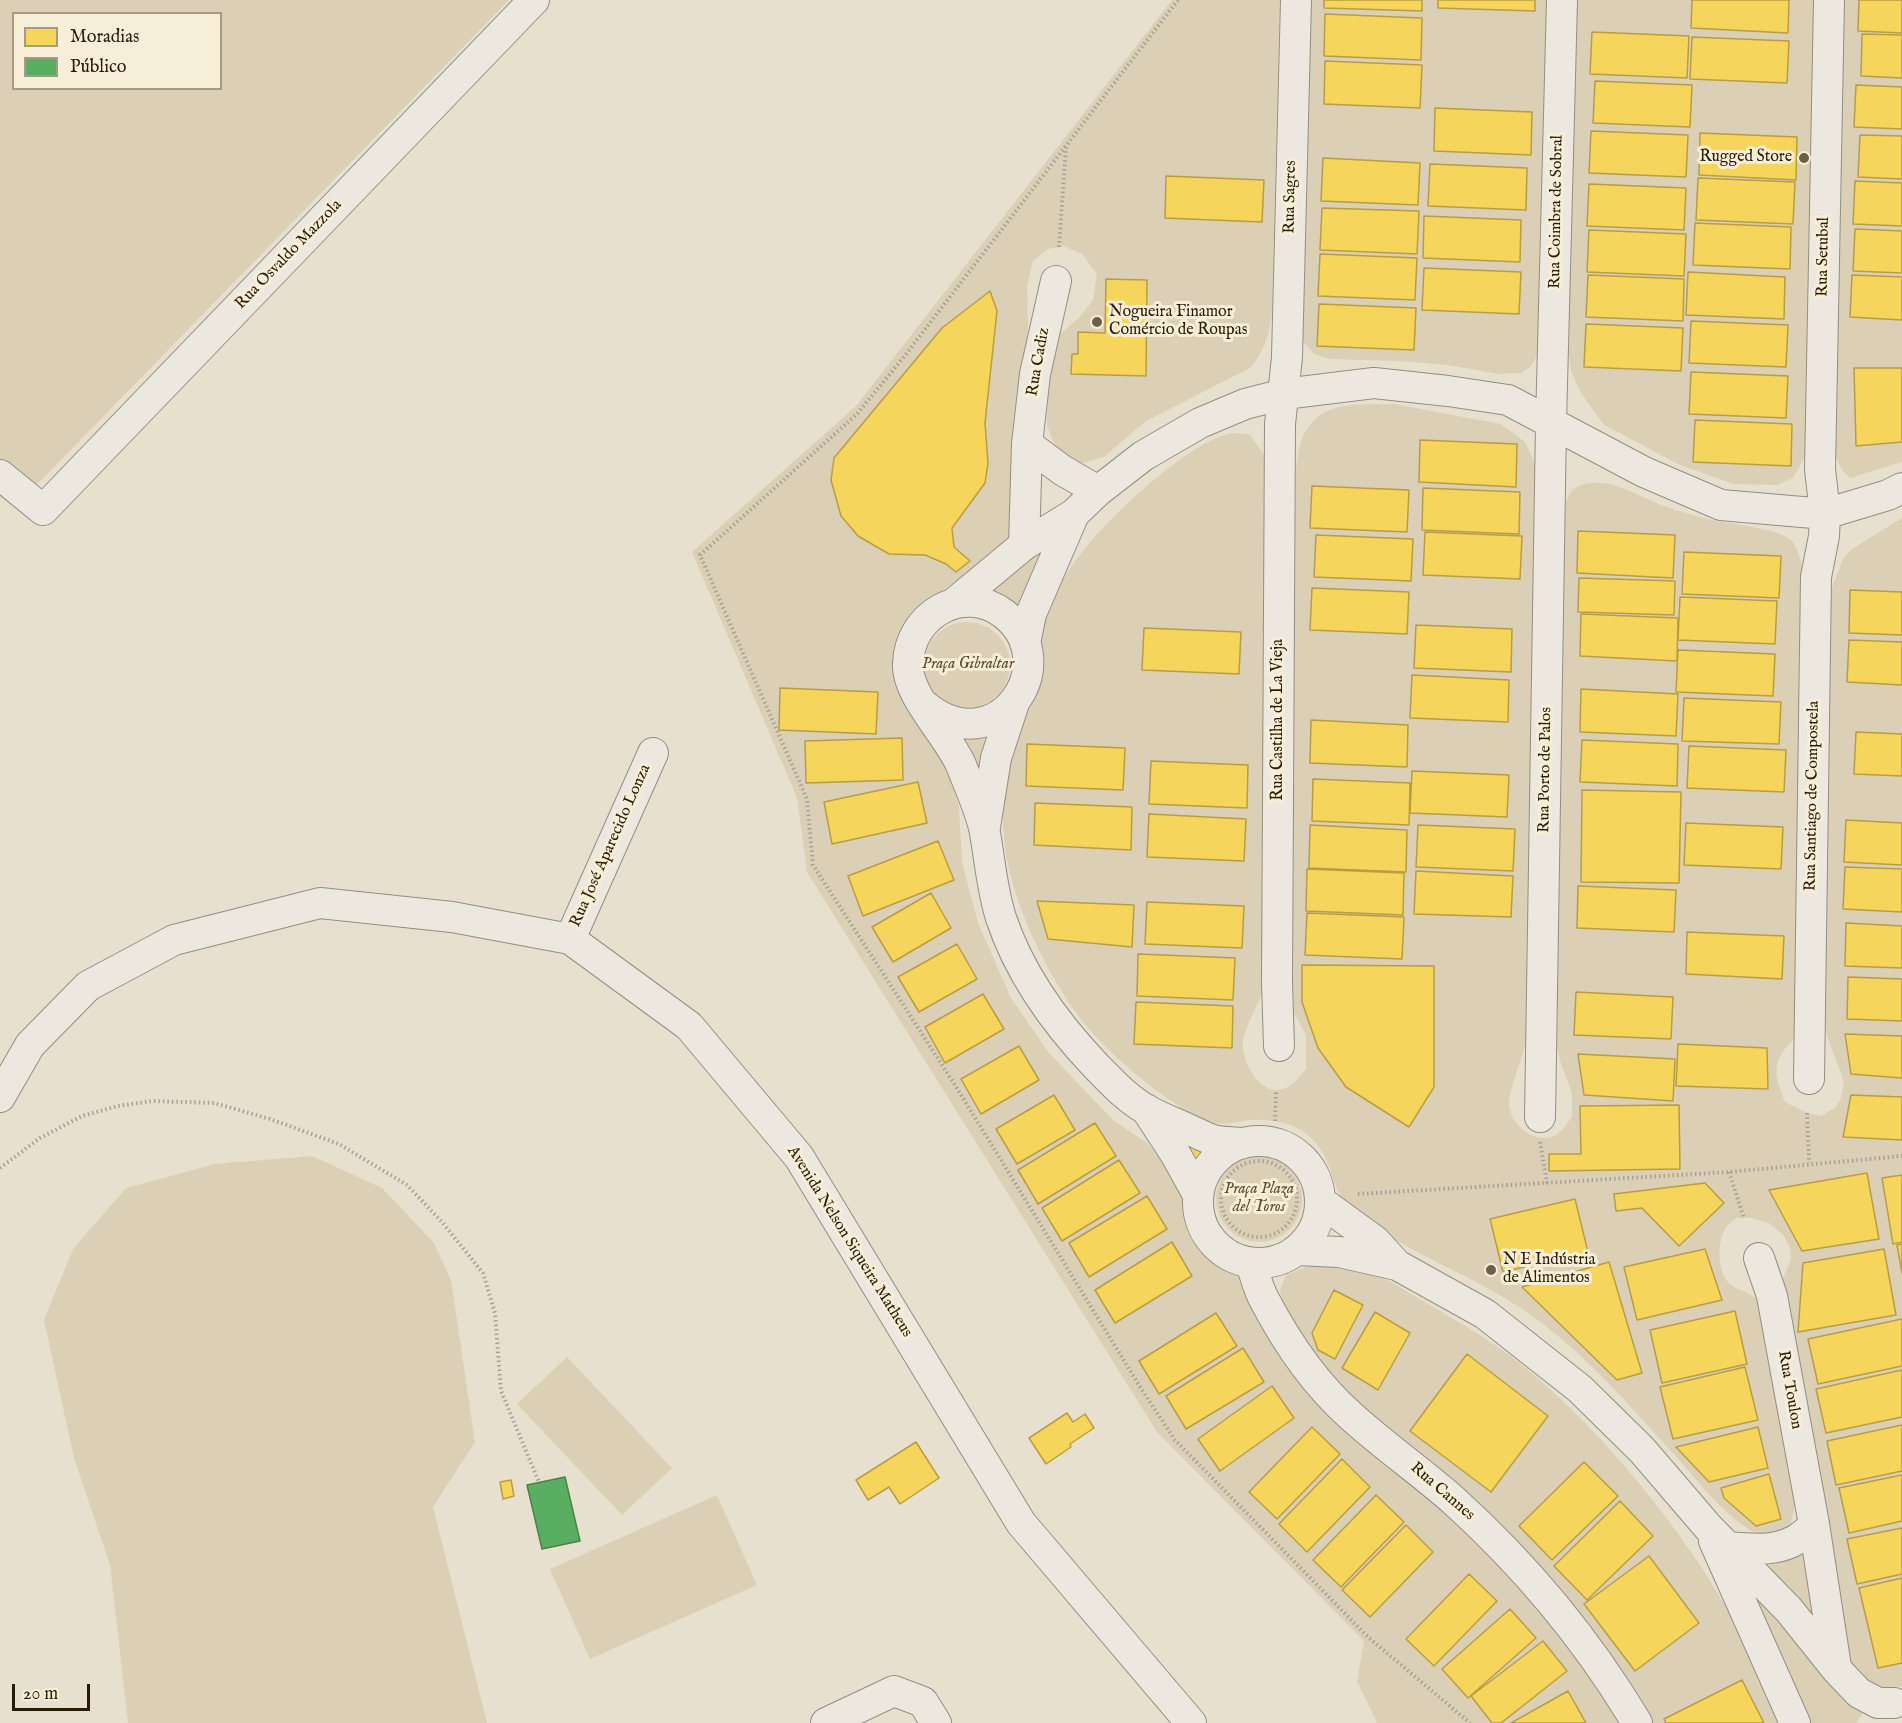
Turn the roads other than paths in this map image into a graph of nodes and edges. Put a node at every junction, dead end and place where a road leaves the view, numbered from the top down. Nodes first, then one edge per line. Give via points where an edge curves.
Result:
1 (534, 0) edge
2 (1296, 0) edge
3 (1563, 0) edge
4 (1828, 0) edge
5 (1056, 280) dead end
6 (1284, 394) junction
7 (1551, 423) junction
8 (1027, 444) junction
9 (0, 475) edge
10 (1902, 488) edge
11 (1098, 491) junction
12 (1074, 514) junction
13 (1825, 514) junction
14 (1024, 545) junction
15 (953, 604) junction
16 (1025, 643) junction
17 (1014, 703) junction
18 (923, 704) junction
19 (653, 753) dead end
20 (985, 830) junction
21 (570, 939) junction
22 (1279, 1046) dead end
23 (1809, 1079) dead end
24 (0, 1097) edge
25 (1146, 1109) junction
26 (1540, 1128) road end
27 (1241, 1143) junction
28 (1198, 1195) junction
29 (1333, 1198) junction
30 (1297, 1250) junction
31 (1759, 1258) dead end
32 (1251, 1263) junction
33 (1397, 1265) junction
34 (1814, 1524) junction
35 (1718, 1537) junction
36 (1837, 1670) junction
37 (1898, 1701) edge
38 (826, 1723) edge
39 (936, 1723) edge
40 (1191, 1723) edge
41 (1637, 1723) edge
42 (1795, 1723) edge
43 (1871, 1723) edge

1 - 9 street, Rua Osvaldo Mazzola via 43,510
2 - 6 street, Rua Sagres
3 - 7 street, Rua Coimbra de Sobral
4 - 13 street, Rua Setubal via 1820,469
5 - 8 street, Rua Cadiz via 1035,374
6 - 7 street via 1374,383 1448,391 1508,400
6 - 11 street via 1245,404 1200,423 1143,456
6 - 22 street, Rua Castilha de La Vieja via 1280,424
7 - 13 street via 1644,472 1721,505
7 - 26 street, Rua Porto de Palos
8 - 11 street
8 - 14 street, Rua Cadiz
10 - 13 street
11 - 12 street
12 - 14 street
12 - 16 street via 1031,614
13 - 23 street, Rua Santiago de Compostela via 1816,577
14 - 15 street
15 - 16 street via 971,602 1004,614
15 - 18 street via 934,612 919,627 910,645 907,666 912,686
16 - 17 street via 1028,674
17 - 18 street via 994,718 969,724 952,722
17 - 20 street via 996,758
18 - 20 street via 960,763
19 - 21 street, Rua José Aparecido Lonza
20 - 25 street via 989,870 1017,960 1066,1035 1120,1090
21 - 24 street, Avenida Nelson Siqueira Matheus via 452,917 320,903 174,940 88,986 30,1045
21 - 40 street, Avenida Nelson Siqueira Matheus via 689,1026 799,1156 1021,1523
25 - 27 street via 1213,1140
25 - 28 street
27 - 28 street via 1212,1162
27 - 29 street via 1257,1140 1288,1148
28 - 32 street via 1200,1218 1211,1239 1222,1251
29 - 30 street
29 - 33 street
30 - 32 street via 1275,1261
30 - 33 street via 1339,1252
31 - 34 street, Rua Toulon via 1772,1296
32 - 41 street, Rua Cannes via 1264,1299 1308,1371 1350,1415 1452,1500 1521,1566 1585,1643
33 - 35 street via 1485,1314 1580,1389 1642,1450
34 - 35 street via 1785,1545 1762,1550
34 - 36 street, Rua Toulon
35 - 36 street via 1789,1610
35 - 42 street
36 - 37 street via 1859,1693 1878,1703
37 - 43 street
38 - 39 street via 894,1691 923,1702

